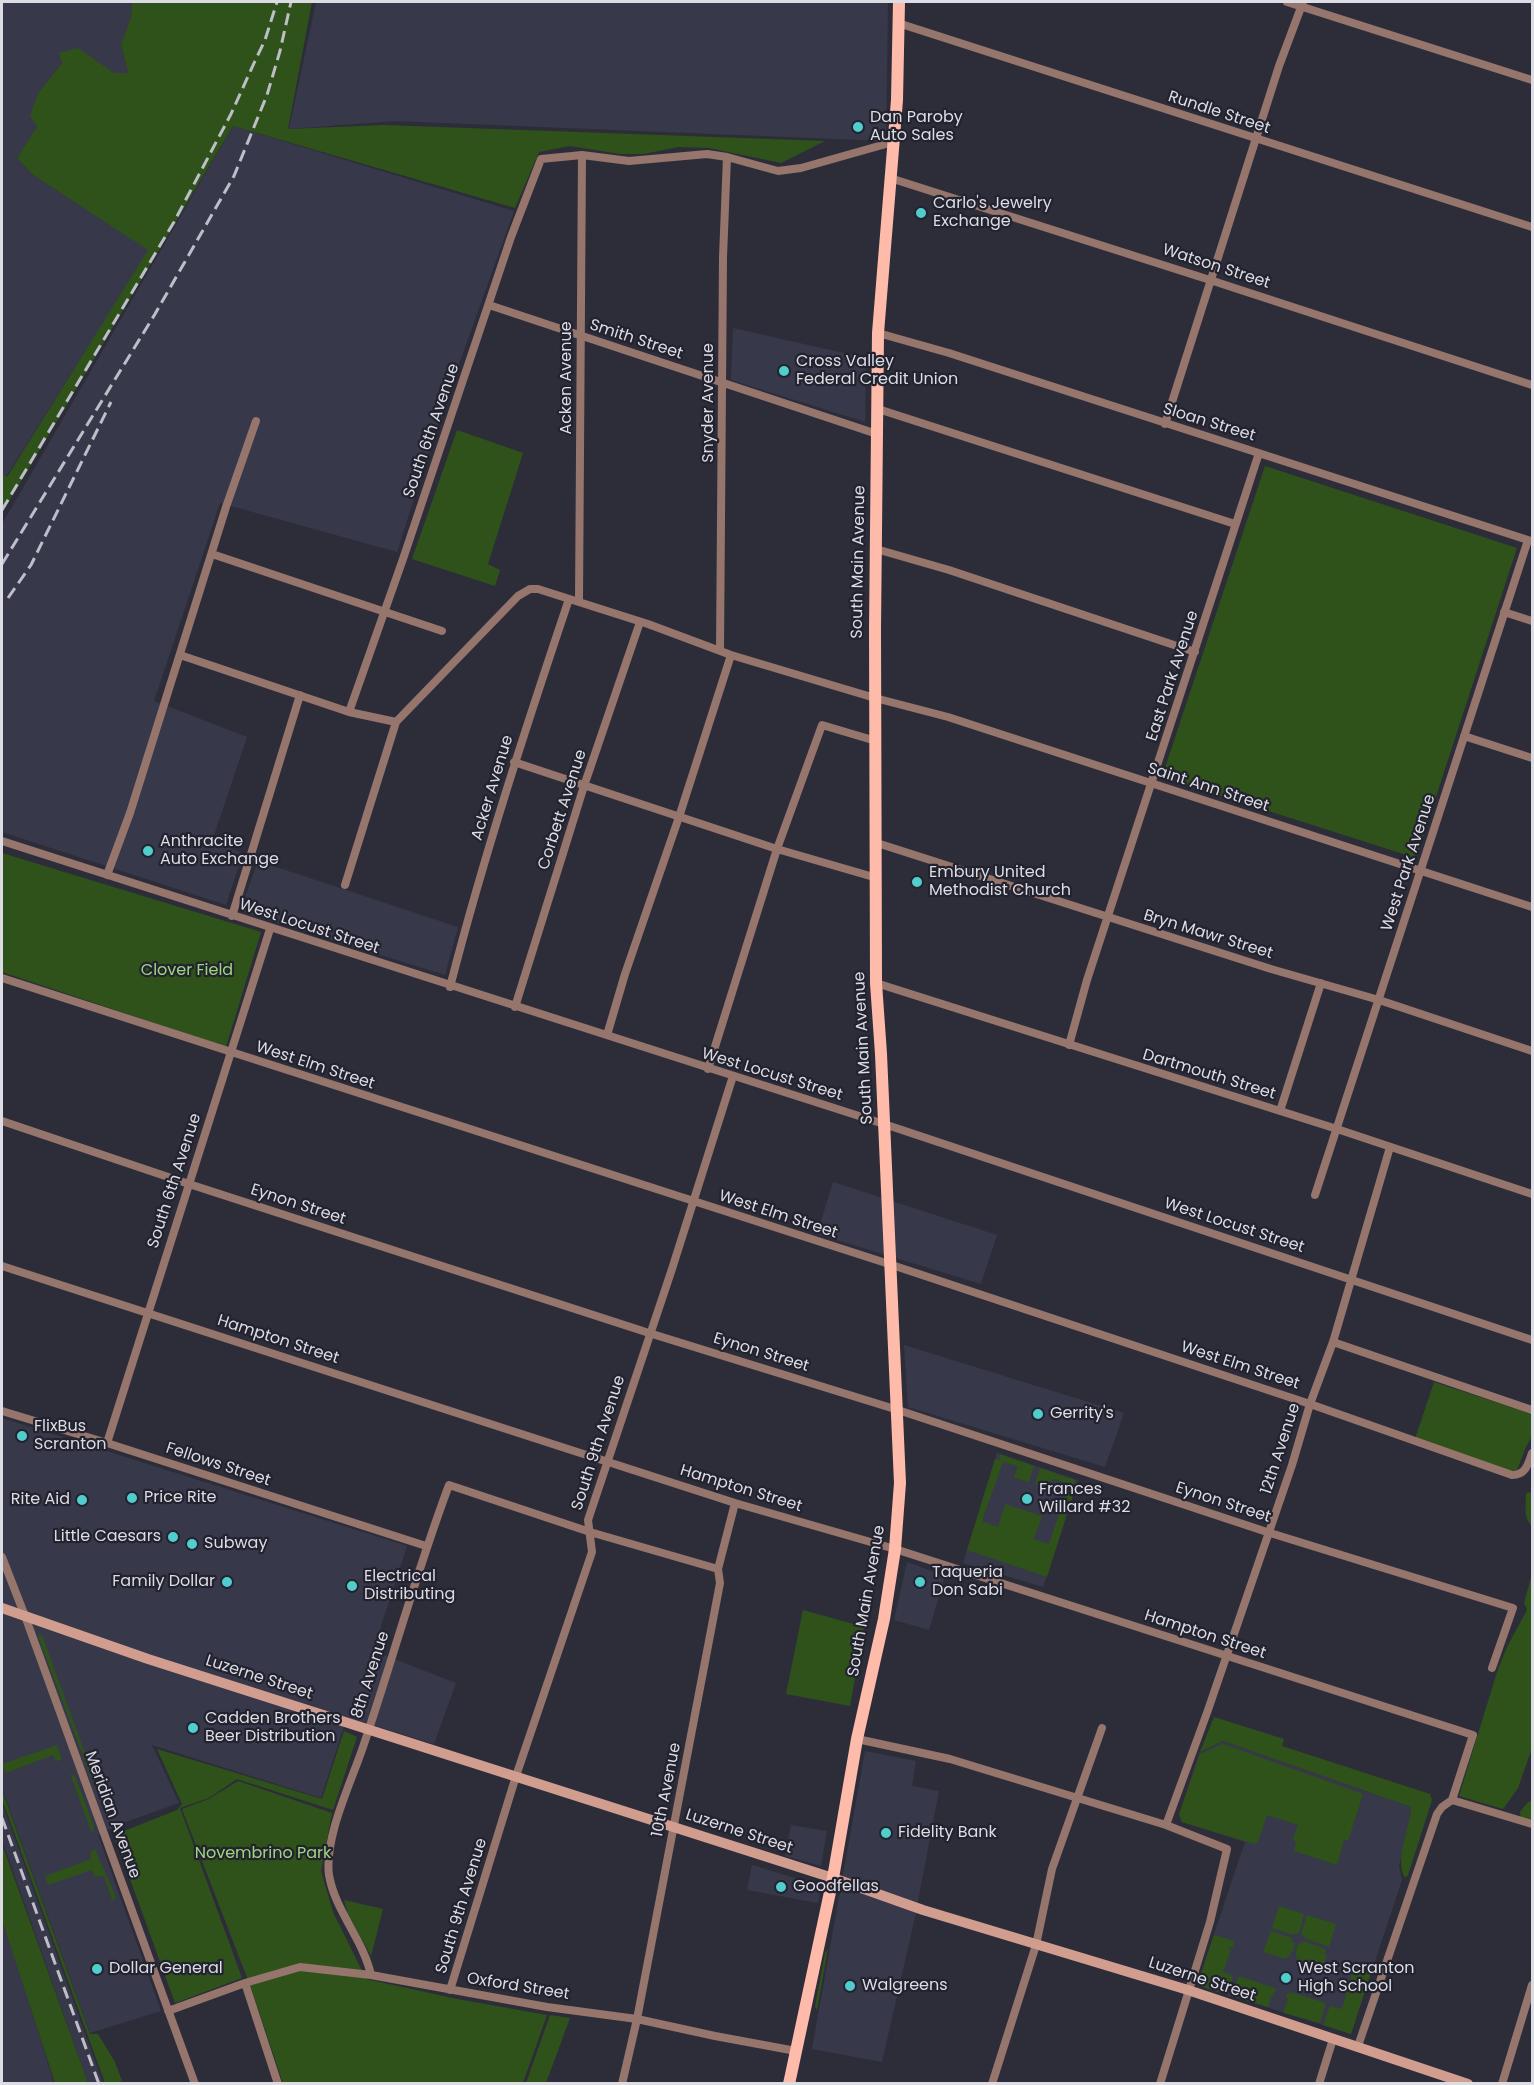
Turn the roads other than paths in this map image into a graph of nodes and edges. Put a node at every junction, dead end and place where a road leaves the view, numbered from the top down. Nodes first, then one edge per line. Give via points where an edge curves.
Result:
1 (898, 2) edge
2 (1287, 2) edge
3 (1302, 4) edge
4 (898, 23) junction
5 (1533, 80) edge
6 (1257, 139) junction
7 (893, 142) junction
8 (582, 155) junction
9 (727, 157) junction
10 (890, 178) junction
11 (1533, 227) edge
12 (1210, 280) junction
13 (489, 305) junction
14 (878, 333) junction
15 (582, 336) junction
16 (723, 382) junction
17 (1533, 385) edge
18 (878, 409) junction
19 (256, 421) dead end
20 (1165, 424) junction
21 (877, 434) junction
22 (1259, 453) junction
23 (1235, 524) junction
24 (1530, 541) edge
25 (876, 549) junction
26 (212, 554) junction
27 (569, 599) junction
28 (579, 602) junction
29 (385, 612) junction
30 (1504, 612) junction
31 (1533, 621) edge
32 (640, 622) junction
33 (442, 631) dead end
34 (720, 650) junction
35 (1195, 652) junction
36 (180, 655) junction
37 (731, 655) junction
38 (300, 695) junction
39 (875, 698) junction
40 (349, 712) junction
41 (396, 723) junction
42 (1464, 736) junction
43 (876, 741) junction
44 (1533, 758) edge
45 (514, 762) junction
46 (1151, 783) junction
47 (584, 786) junction
48 (679, 817) junction
49 (2, 841) edge
50 (877, 843) junction
51 (777, 849) junction
52 (1420, 872) junction
53 (108, 875) junction
54 (877, 878) junction
55 (345, 885) dead end
56 (1533, 907) edge
57 (232, 916) junction
58 (1108, 917) junction
59 (270, 928) junction
60 (2, 978) edge
61 (876, 983) junction
62 (1321, 983) junction
63 (450, 987) junction
64 (1378, 1000) junction
65 (515, 1007) junction
66 (607, 1035) junction
67 (1069, 1045) junction
68 (1533, 1052) edge
69 (231, 1053) junction
70 (708, 1069) junction
71 (732, 1076) junction
72 (1280, 1111) junction
73 (2, 1121) edge
74 (884, 1124) junction
75 (1337, 1129) junction
76 (1390, 1147) junction
77 (189, 1184) junction
78 (1533, 1194) edge
79 (1315, 1195) dead end
80 (693, 1202) junction
81 (889, 1264) junction
82 (2, 1266) edge
83 (1352, 1279) junction
84 (147, 1312) junction
85 (649, 1333) junction
86 (1533, 1340) edge
87 (1333, 1342) junction
88 (1310, 1404) junction
89 (898, 1410) junction
90 (1533, 1410) edge
91 (2, 1411) edge
92 (107, 1443) junction
93 (1533, 1453) edge
94 (609, 1461) junction
95 (735, 1503) junction
96 (590, 1532) junction
97 (1267, 1532) junction
98 (426, 1546) junction
99 (895, 1549) junction
100 (2, 1557) edge
101 (718, 1569) junction
102 (2, 1608) edge
103 (25, 1616) junction
104 (1225, 1656) junction
105 (1492, 1668) dead end
106 (1102, 1728) dead end
107 (368, 1729) junction
108 (857, 1739) junction
109 (516, 1776) junction
110 (1077, 1797) junction
111 (1452, 1800) junction
112 (1533, 1824) edge
113 (1166, 1825) junction
114 (674, 1826) junction
115 (833, 1878) junction
116 (1036, 1945) junction
117 (371, 1975) junction
118 (245, 1983) junction
119 (1533, 1985) edge
120 (450, 1990) junction
121 (1188, 1990) junction
122 (168, 2011) junction
123 (637, 2019) junction
124 (1333, 2038) junction
125 (1358, 2046) junction
126 (796, 2050) junction
127 (1441, 2079) edge
128 (195, 2084) edge
129 (278, 2084) edge
130 (622, 2084) edge
131 (789, 2084) edge
132 (992, 2084) edge
133 (1160, 2084) edge
134 (1320, 2084) edge
135 (1468, 2084) edge
136 (1502, 2084) edge

1 - 4 main road, South Main Avenue
2 - 3 street
3 - 5 street
3 - 6 street
4 - 6 street, Rundle Street
4 - 7 main road, South Main Avenue
6 - 11 street, Rundle Street
6 - 12 street
7 - 9 street via 778,171
7 - 10 main road, South Main Avenue
8 - 9 street via 629,161 707,154
8 - 13 street, South 6th Avenue via 541,159
8 - 15 street, Acken Avenue
9 - 16 street, Snyder Avenue
10 - 12 street, Watson Street
10 - 14 main road, South Main Avenue
12 - 17 street, Watson Street
12 - 20 street
13 - 15 street, Smith Street
13 - 29 street, South 6th Avenue
14 - 18 main road, South Main Avenue
14 - 20 street, Sloan Street
15 - 16 street, Smith Street
15 - 28 street, Acken Avenue
16 - 21 street, Smith Street
16 - 34 street, Snyder Avenue
18 - 21 main road, South Main Avenue
18 - 23 street
19 - 26 street
20 - 22 street, Sloan Street
21 - 25 main road, South Main Avenue
22 - 23 street, East Park Avenue
22 - 24 street, Sloan Street
23 - 35 street, East Park Avenue
24 - 30 street, West Park Avenue
25 - 35 street
25 - 39 main road, South Main Avenue
26 - 29 street
26 - 36 street
27 - 28 street, Saint Ann Street
27 - 41 street, Saint Ann Street via 538,589 518,596
27 - 45 street, Acker Avenue
28 - 32 street, Saint Ann Street
29 - 33 street
29 - 40 street, South 6th Avenue
30 - 31 street
30 - 42 street, West Park Avenue
32 - 34 street, Saint Ann Street
32 - 47 street, Corbett Avenue
34 - 37 street, Saint Ann Street
35 - 46 street, East Park Avenue
36 - 38 street
36 - 53 street
37 - 39 street, Saint Ann Street
37 - 48 street
38 - 40 street
38 - 57 street
39 - 43 main road, South Main Avenue
39 - 46 street, Saint Ann Street via 948,717
40 - 41 street
41 - 55 street
42 - 44 street
42 - 52 street, West Park Avenue
43 - 50 main road, South Main Avenue
43 - 51 street via 822,725
45 - 47 street
45 - 63 street, Acker Avenue
46 - 52 street, Saint Ann Street
46 - 58 street, East Park Avenue
47 - 48 street
47 - 65 street, Corbett Avenue
48 - 51 street
48 - 66 street
49 - 53 street, West Locust Street
50 - 54 main road, South Main Avenue
50 - 58 street, Bryn Mawr Street
51 - 54 street
51 - 70 street
52 - 56 street, Saint Ann Street
52 - 64 street, West Park Avenue
53 - 57 street, West Locust Street
54 - 61 main road, South Main Avenue
57 - 59 street, West Locust Street
58 - 62 street, Bryn Mawr Street
58 - 67 street, East Park Avenue
59 - 63 street, West Locust Street
59 - 69 street, South 6th Avenue
60 - 69 street, West Elm Street
61 - 67 street, Dartmouth Street
61 - 74 main road, South Main Avenue
62 - 64 street, Bryn Mawr Street
62 - 72 street
63 - 65 street, West Locust Street
64 - 68 street, Bryn Mawr Street
64 - 75 street, West Park Avenue
65 - 66 street, West Locust Street
66 - 70 street, West Locust Street
67 - 72 street, Dartmouth Street
69 - 77 street, South 6th Avenue
69 - 80 street, West Elm Street
70 - 71 street, West Locust Street
71 - 74 street, West Locust Street
71 - 80 street, South 9th Avenue
72 - 75 street, Dartmouth Street
73 - 77 street, Eynon Street
74 - 81 main road, South Main Avenue
74 - 83 street, West Locust Street
75 - 76 street, Dartmouth Street
75 - 79 street, West Park Avenue
76 - 78 street, Dartmouth Street
76 - 83 street, 12th Avenue
77 - 84 street, South 6th Avenue
77 - 85 street, Eynon Street
80 - 81 street, West Elm Street
80 - 85 street, South 9th Avenue
81 - 88 street, West Elm Street
81 - 89 main road, South Main Avenue
82 - 84 street, Hampton Street
83 - 86 street, West Locust Street
83 - 87 street, 12th Avenue
84 - 92 street, South 6th Avenue
84 - 94 street, Hampton Street
85 - 89 street, Eynon Street
85 - 94 street, South 9th Avenue
87 - 88 street, 12th Avenue
87 - 90 street
88 - 93 street, West Elm Street via 1512,1475 1525,1471
88 - 97 street, 12th Avenue
89 - 97 street, Eynon Street
89 - 99 main road, South Main Avenue via 900,1483
91 - 92 street, Fellows Street
92 - 98 street, Fellows Street
94 - 95 street, Hampton Street
94 - 96 street, South 9th Avenue via 588,1520
95 - 99 street, Hampton Street
95 - 101 street, 10th Avenue
96 - 98 street, 8th Avenue via 449,1485
96 - 101 street
96 - 109 street, South 9th Avenue via 592,1552
97 - 104 street, 12th Avenue
97 - 105 street, Eynon Street via 1513,1608
98 - 107 street, 8th Avenue
99 - 104 street, Hampton Street
99 - 108 main road, South Main Avenue
100 - 103 street, Meridian Avenue
101 - 114 street, 10th Avenue via 720,1583
102 - 103 street, Luzerne Street
103 - 107 street, Luzerne Street
103 - 122 street, Meridian Avenue
104 - 111 street, Hampton Street via 1473,1735
104 - 113 street, 12th Avenue
106 - 110 street
107 - 109 street, Luzerne Street
107 - 117 street, 8th Avenue via 332,1835 329,1873 336,1899 368,1959
108 - 110 street via 950,1759
108 - 115 main road, South Main Avenue
109 - 114 street, Luzerne Street
109 - 120 street, South 9th Avenue
110 - 113 street
110 - 116 street via 1052,1869
111 - 112 street
111 - 125 street via 1437,1815
113 - 121 street via 1227,1849 1210,1922
114 - 115 street, Luzerne Street
114 - 123 street, 10th Avenue
115 - 116 street, Luzerne Street
115 - 126 main road, South Main Avenue
116 - 121 street, Luzerne Street
116 - 132 street
117 - 118 street, Oxford Street via 300,1967
117 - 120 street, Oxford Street
118 - 122 street, Oxford Street
118 - 129 street
119 - 136 street
120 - 123 street, Oxford Street
121 - 124 street, Luzerne Street
121 - 133 street
122 - 128 street, Meridian Avenue
123 - 126 street, Oxford Street
123 - 130 street, 10th Avenue
124 - 125 street, Luzerne Street
124 - 134 street
125 - 127 street, Luzerne Street
126 - 131 main road, South Main Avenue
127 - 135 street, Luzerne Street

